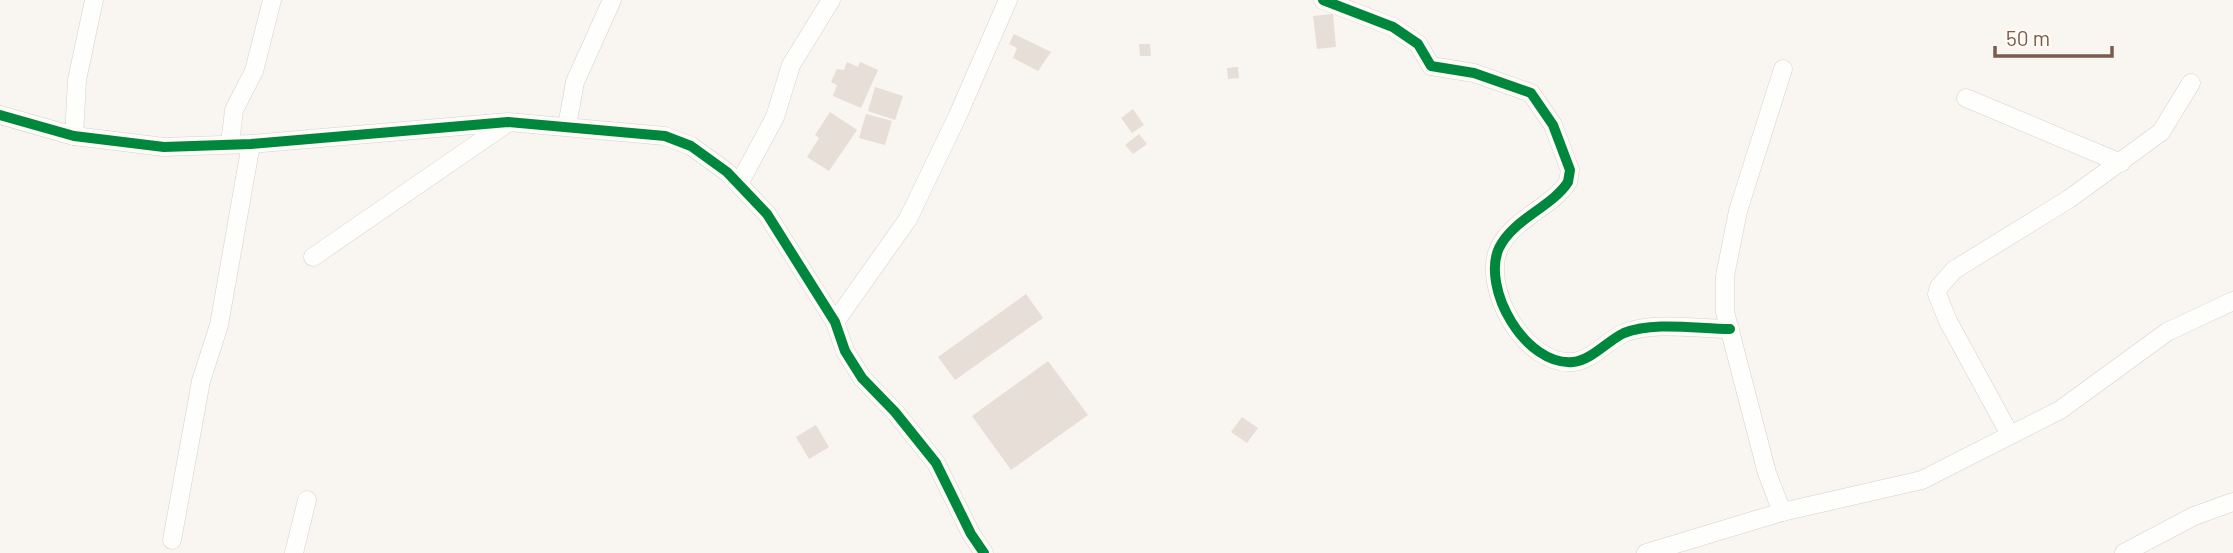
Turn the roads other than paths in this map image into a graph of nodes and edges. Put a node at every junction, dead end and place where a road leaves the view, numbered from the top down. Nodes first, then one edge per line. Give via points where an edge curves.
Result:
1 (94, 0) edge
2 (272, 0) edge
3 (612, 0) edge
4 (831, 0) edge
5 (1008, 0) edge
6 (1323, 0) edge
7 (1783, 69) dead end
8 (2191, 83) dead end
9 (1966, 98) dead end
10 (0, 115) edge
11 (508, 121) junction
12 (567, 126) junction
13 (74, 136) junction
14 (230, 144) junction
15 (251, 144) junction
16 (2121, 163) junction
17 (739, 184) junction
18 (313, 257) dead end
19 (2231, 305) edge
20 (835, 322) junction
21 (1730, 329) junction
22 (2009, 433) junction
23 (307, 500) dead end
24 (2233, 502) edge
25 (1782, 512) junction
26 (172, 540) dead end
27 (294, 553) edge
28 (984, 553) edge
29 (1646, 553) edge
30 (2124, 553) edge

1 - 13 street via 77,80
2 - 14 street via 254,71 234,110
3 - 12 street via 575,82
4 - 17 street via 791,65 775,117
5 - 20 street via 908,219
6 - 21 street via 1393,27 1418,44 1431,66 1474,73 1531,93 1553,125 1570,170 1569,182 1500,246 1494,264 1498,299 1538,350 1573,362 1624,333 1647,328
7 - 21 street via 1730,247 1725,312
8 - 16 street via 2161,132
9 - 16 street
10 - 13 street
11 - 12 street
11 - 15 street
11 - 18 street
12 - 17 street via 665,136 691,146
13 - 14 street via 164,147
14 - 15 street
15 - 26 street via 219,325 201,381
16 - 22 street via 1954,270 1939,287 1937,295 1948,321
17 - 20 street via 767,214
19 - 22 street via 2167,332 2060,410
20 - 28 street via 845,351 862,378 936,463
21 - 25 street via 1767,473
22 - 25 street via 1922,480
23 - 27 street
24 - 30 street via 2194,516
25 - 29 street

